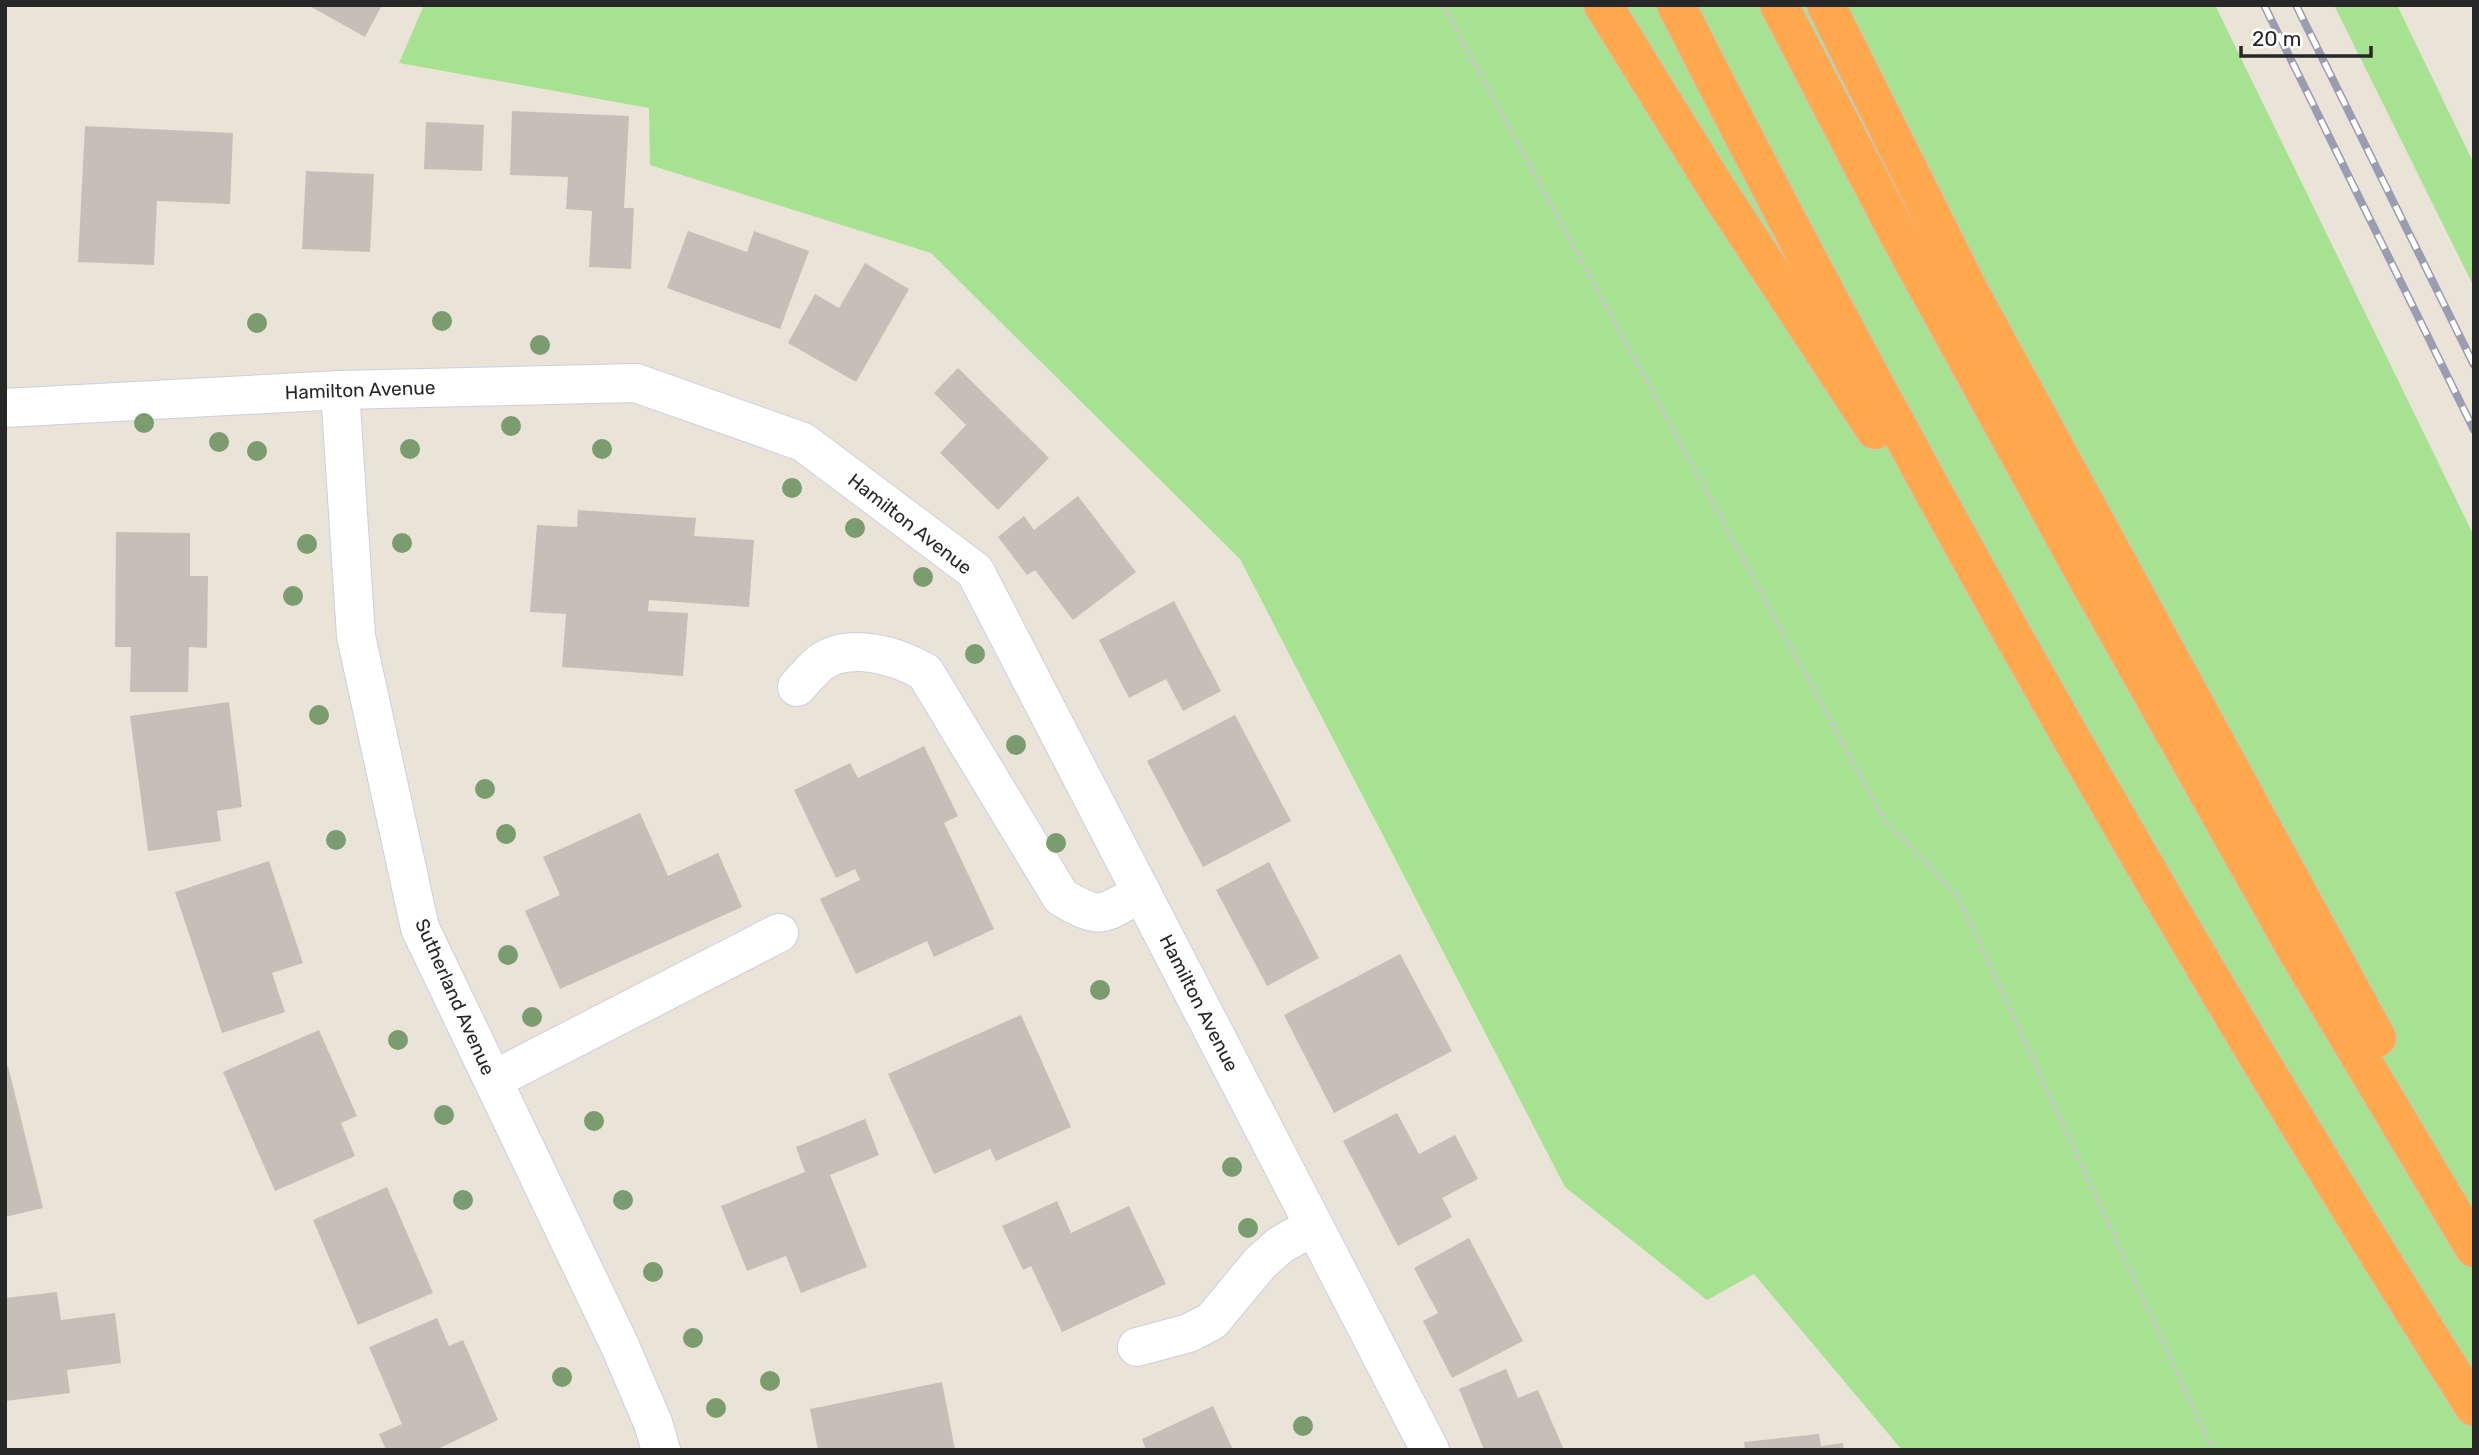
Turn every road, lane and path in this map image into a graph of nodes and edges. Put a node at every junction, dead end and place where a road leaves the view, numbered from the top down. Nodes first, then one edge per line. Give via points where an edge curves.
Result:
1 (1443, 5) edge
2 (1603, 5) edge
3 (1676, 5) edge
4 (1779, 5) edge
5 (1826, 5) edge
6 (340, 390) junction
7 (5, 408) edge
8 (2027, 660) junction
9 (797, 687) dead end
10 (1142, 892) junction
11 (779, 933) dead end
12 (493, 1080) junction
13 (2474, 1214) edge
14 (1314, 1226) junction
15 (2474, 1248) edge
16 (1137, 1347) dead end
17 (2474, 1407) edge
18 (661, 1450) edge
19 (1430, 1450) edge
20 (2213, 1450) edge

1 - 20 path via 1884,819 1958,896
2 - 8 highway via 1715,186
3 - 8 highway via 1754,158
4 - 15 highway via 1897,232 2081,567 2294,946
5 - 13 highway via 1971,294
6 - 7 street, Hamilton Avenue
6 - 10 street, Hamilton Avenue via 636,383 803,442 975,571
6 - 12 street, Sutherland Avenue via 356,636 420,928
8 - 17 highway via 2215,988
9 - 10 street via 822,661 860,651 901,659 925,672 1061,897 1090,913 1102,913
10 - 14 street, Hamilton Avenue
11 - 12 street
12 - 18 street, Sutherland Avenue via 620,1346
14 - 16 street via 1280,1245 1260,1263 1212,1321 1189,1333
14 - 19 street, Hamilton Avenue

